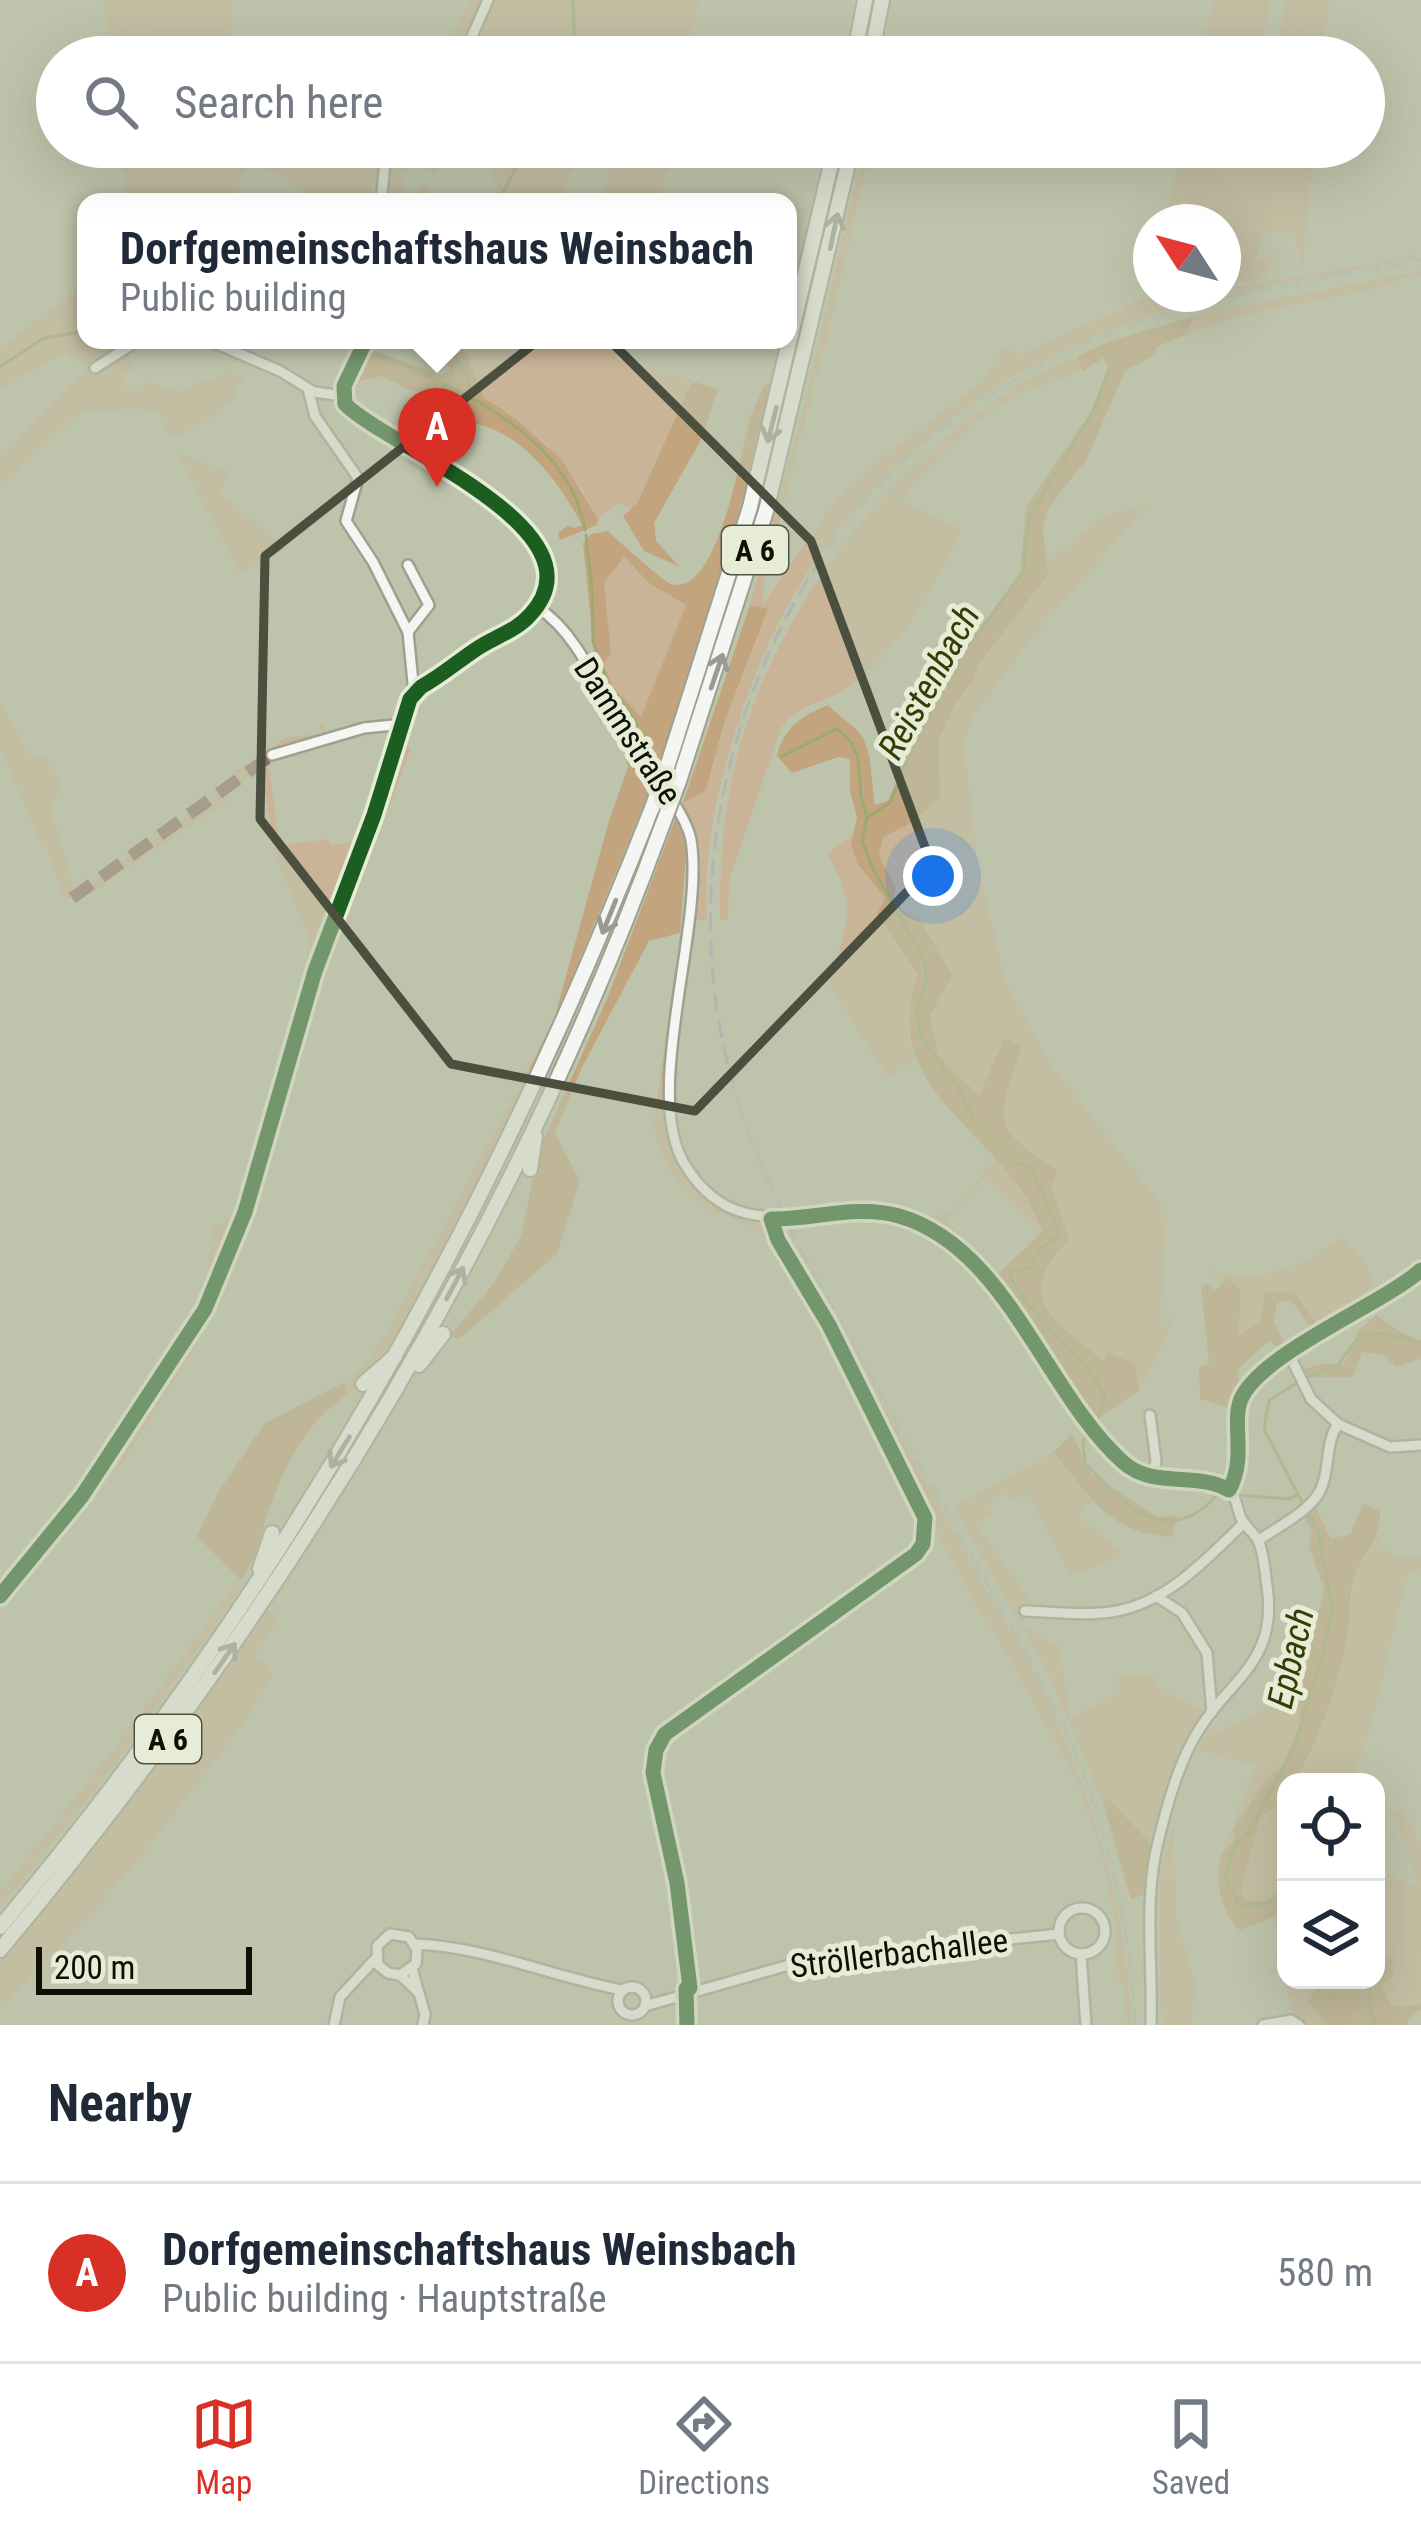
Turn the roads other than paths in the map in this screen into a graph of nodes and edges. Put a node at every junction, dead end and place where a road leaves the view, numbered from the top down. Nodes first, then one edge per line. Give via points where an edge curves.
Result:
1 (488, 0) edge
2 (865, 0) edge
3 (882, 0) edge
4 (472, 36) edge
5 (858, 36) edge
6 (875, 36) edge
7 (830, 168) edge
8 (847, 168) edge
9 (797, 309) edge
10 (125, 349) edge
11 (229, 349) edge
12 (362, 349) edge
13 (788, 349) edge
14 (95, 368) dead end
15 (308, 389) junction
16 (343, 396) junction
17 (409, 565) dead end
18 (537, 607) junction
19 (408, 632) junction
20 (414, 693) junction
21 (404, 724) junction
22 (272, 755) dead end
23 (536, 1125) junction
24 (530, 1168) dead end
25 (1414, 1276) dead end
26 (443, 1334) dead end
27 (400, 1352) junction
28 (1289, 1354) junction
29 (363, 1384) dead end
30 (399, 1386) junction
31 (1150, 1415) dead end
32 (1338, 1424) junction
33 (1421, 1445) edge
34 (1153, 1476) junction
35 (1228, 1490) junction
36 (1244, 1523) junction
37 (272, 1533) dead end
38 (1258, 1541) junction
39 (259, 1580) junction
40 (0, 1596) edge
41 (1156, 1597) junction
42 (1025, 1611) dead end
43 (1212, 1712) junction
44 (0, 1927) edge
45 (1059, 1934) junction
46 (415, 1944) junction
47 (440, 1946) junction
48 (0, 1950) edge
49 (1082, 1954) junction
50 (418, 1957) junction
51 (376, 1958) junction
52 (412, 1969) junction
53 (382, 1970) junction
54 (358, 1975) junction
55 (400, 1975) junction
56 (417, 1991) junction
57 (621, 2001) junction
58 (638, 2014) edge
59 (334, 2025) edge
60 (423, 2025) edge
61 (1085, 2025) edge
62 (1150, 2025) edge
63 (1263, 2025) edge
64 (1299, 2025) edge

1 - 4 street
2 - 5 highway
3 - 6 highway
7 -> 9 highway, A 6, bridge
23 -> 8 highway, A 6, bridge via 679,781 766,511
10 - 14 street
11 - 15 street
12 - 16 street
13 -> 27 highway, A 6, bridge via 755,489 652,808 506,1150
15 - 16 street
15 - 19 street via 315,416 358,478 346,520
16 - 18 street via 354,412 528,530 545,567
17 - 19 street via 429,605
18 - 20 street
18 - 34 street, Dammstraße via 590,667 692,845 670,1094 680,1156 695,1180 746,1214 879,1213 941,1236 978,1268 1097,1435 1134,1470
19 - 20 street
20 - 21 street
21 - 22 street
21 - 40 street via 315,971 232,1250 205,1309 82,1496
23 - 24 highway
30 -> 23 highway, A 6
25 - 28 street
26 - 30 highway
27 - 29 highway
27 -> 39 highway, A 6
28 - 32 street via 1311,1399
28 - 35 street via 1240,1401
48 -> 30 highway, A 6 via 201,1693
31 - 34 street
32 - 33 street via 1390,1447
32 - 38 street via 1321,1489
34 - 35 street
35 - 36 street
36 - 38 street
36 - 41 street
37 - 39 highway
38 - 43 street via 1268,1594 1264,1641 1251,1670
39 - 44 highway, A 6 via 154,1731
41 - 42 street via 1106,1613
41 - 43 street via 1181,1613 1207,1653
43 - 62 street via 1190,1746 1153,1866
45 - 49 street via 1068,1950
45 - 49 street via 1071,1912 1098,1916 1101,1944
45 - 58 street, Ströllerbachallee via 803,1961
46 - 47 street
46 - 50 street
46 - 51 street via 391,1934
47 - 50 street
47 - 57 street via 533,1965
49 - 61 street
50 - 52 street
51 - 53 street
51 - 54 street
52 - 55 street
52 - 56 street
53 - 54 street
53 - 55 street
54 - 59 street via 340,1996
55 - 56 street
56 - 60 street
57 - 58 street
57 - 58 street via 635,1986
63 - 64 street

